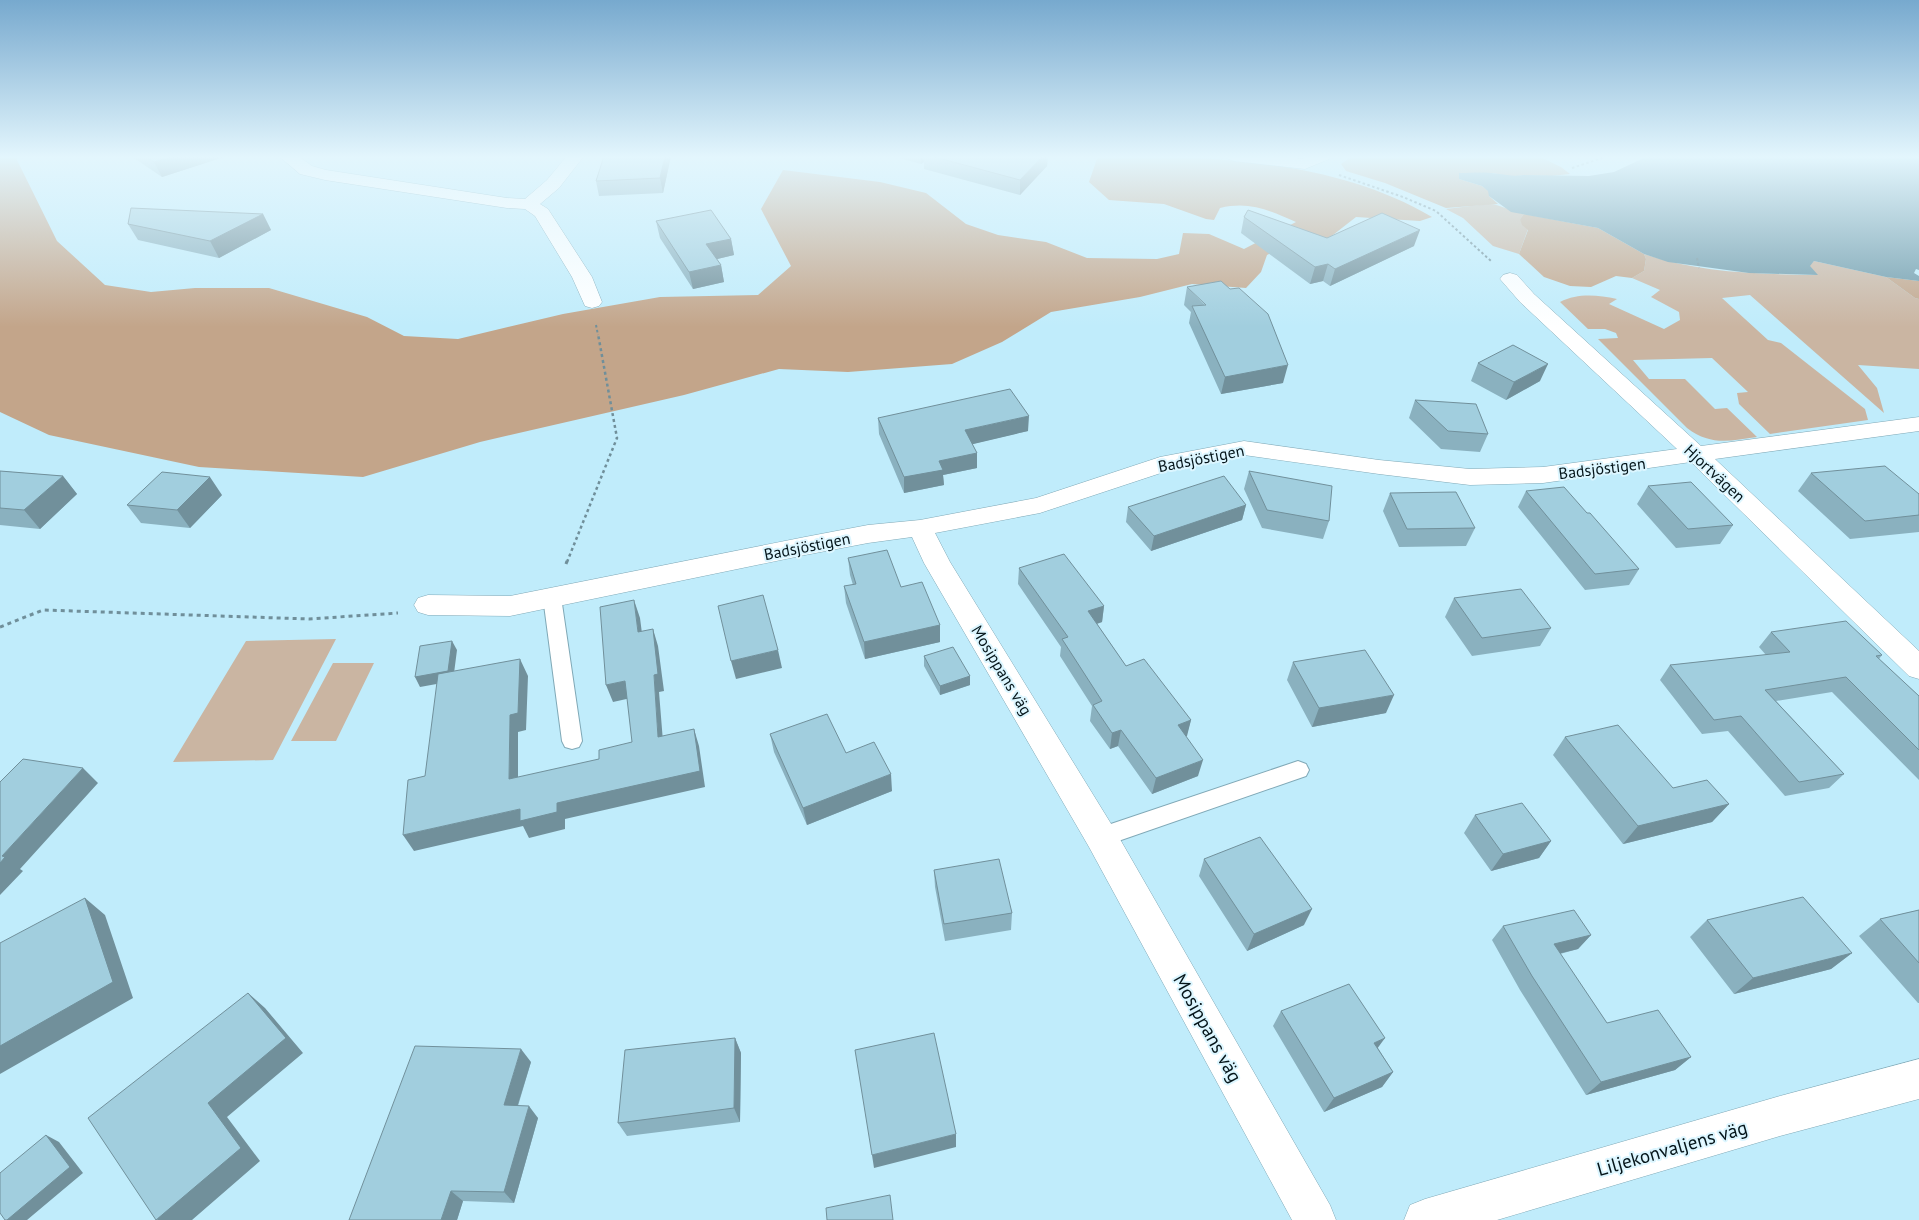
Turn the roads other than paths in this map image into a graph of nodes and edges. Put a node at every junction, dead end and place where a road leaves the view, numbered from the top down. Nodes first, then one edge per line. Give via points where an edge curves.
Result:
1 (542, 213) edge
2 (1510, 279) road end
3 (592, 302) road end
4 (1919, 424) edge
5 (1697, 455) junction
6 (920, 528) junction
7 (552, 597) junction
8 (428, 605) road end
9 (1919, 668) edge
10 (572, 741) dead end
11 (1298, 770) dead end
12 (1101, 837) junction
13 (1919, 1079) edge
14 (1315, 1220) edge
15 (1425, 1220) edge

1 - 3 street via 582,277
2 - 5 street, Hjortvägen via 1526,298
4 - 5 street, Badsjöstigen
5 - 6 street, Badsjöstigen via 1543,475 1470,477 1244,448 1168,462 1040,505
5 - 9 street, Hjortvägen
6 - 7 street, Badsjöstigen via 868,534
6 - 12 street, Mosippans väg via 937,563
7 - 8 street, Badsjöstigen via 510,606
7 - 10 lane
11 - 12 lane
12 - 14 street, Mosippans väg
13 - 15 street, Liljekonvaljens väg via 1780,1116

